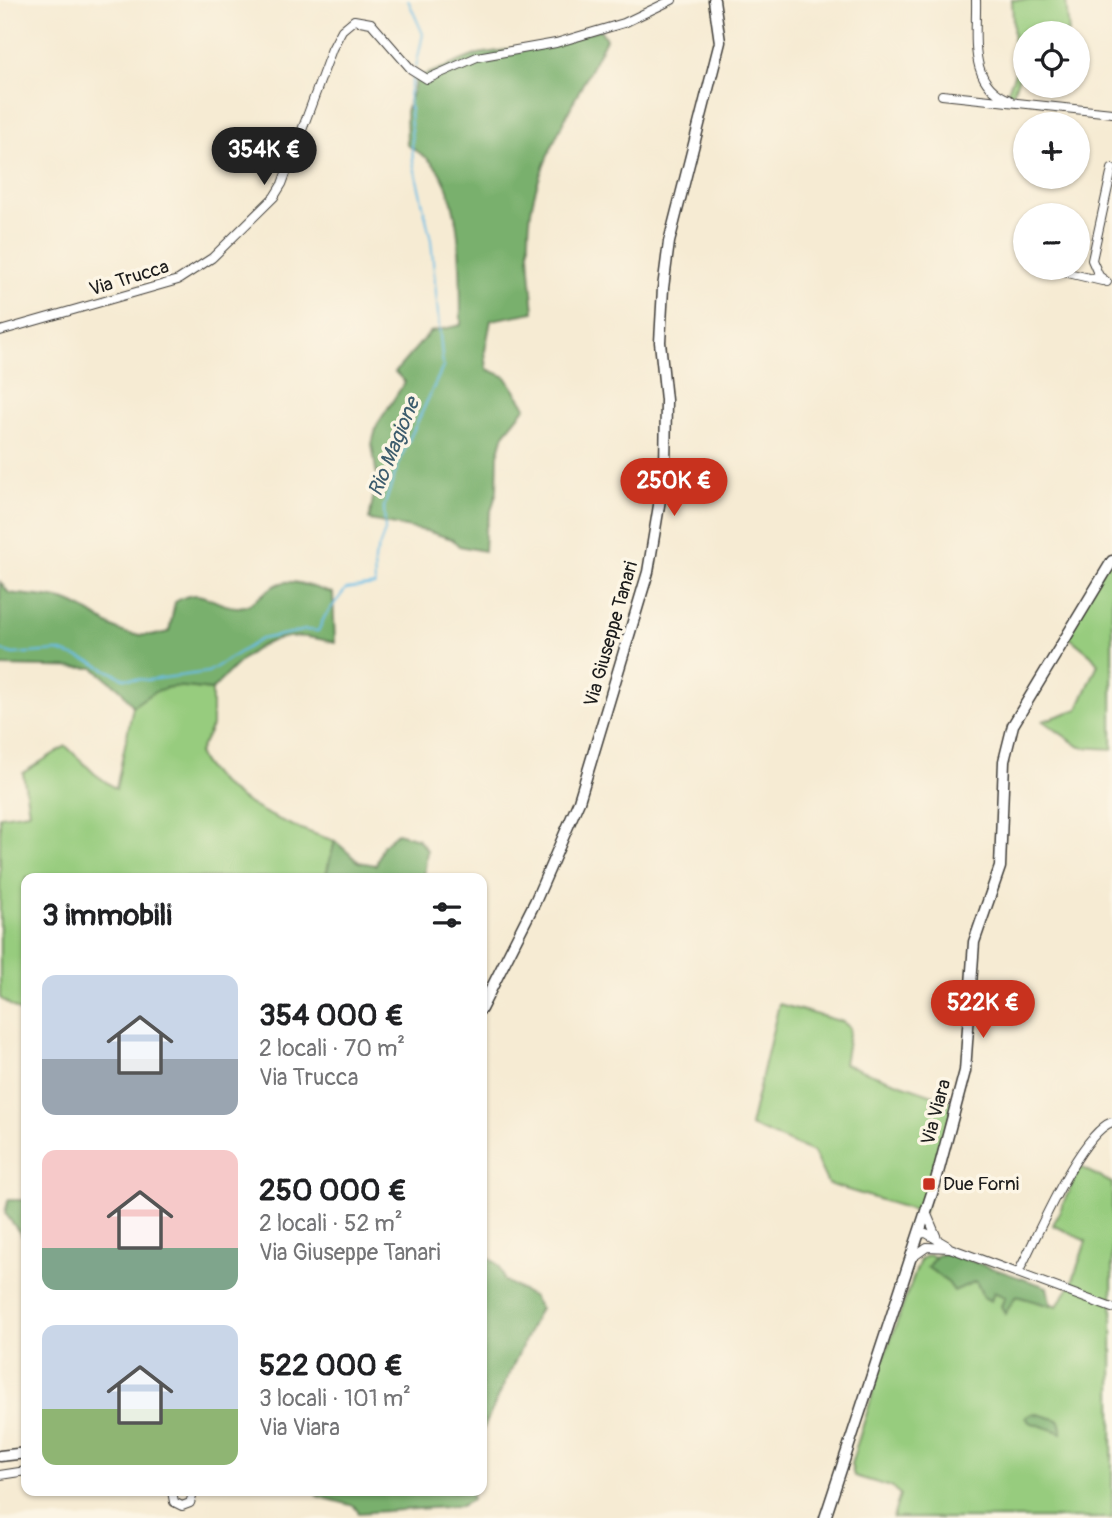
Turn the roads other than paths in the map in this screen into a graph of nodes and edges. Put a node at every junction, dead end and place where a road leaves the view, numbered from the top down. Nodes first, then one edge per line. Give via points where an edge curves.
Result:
1 (672, 0) edge
2 (714, 0) edge
3 (976, 0) edge
4 (942, 94) dead end
5 (1022, 104) junction
6 (1112, 113) edge
7 (1112, 169) edge
8 (1090, 278) edge
9 (1109, 283) edge
10 (0, 331) edge
11 (1112, 561) edge
12 (487, 997) edge
13 (1112, 1122) edge
14 (926, 1210) junction
15 (917, 1236) junction
16 (937, 1238) junction
17 (927, 1247) junction
18 (950, 1248) junction
19 (909, 1262) junction
20 (1018, 1273) junction
21 (1112, 1308) edge
22 (21, 1454) edge
23 (0, 1456) edge
24 (21, 1472) edge
25 (0, 1475) edge
26 (172, 1496) edge
27 (193, 1496) edge
28 (825, 1518) edge

1 - 10 street, Via Trucca via 624,23 556,43 477,57 428,79 411,69 371,23 354,20 332,48 282,184 212,258 165,286
2 - 12 street, Via Giuseppe Tanari via 720,42 669,242 663,288 660,342 666,400 665,469 648,572 579,800
3 - 5 street via 978,71 992,90
4 - 5 street
5 - 6 street
7 - 9 street via 1092,260 1099,276
8 - 9 street
11 - 14 street, Via Viara via 1013,725 1004,761 1000,867 974,942 965,1071
13 - 20 street via 1097,1131 1081,1152
14 - 15 street, Via Viara
14 - 16 street
15 - 16 street
15 - 17 street
15 - 19 street, Via Viara
16 - 18 street
17 - 18 street
17 - 19 street
18 - 20 street
19 - 28 street, Via Viara
20 - 21 street
22 - 23 street
24 - 25 street
26 - 27 street via 184,1506

